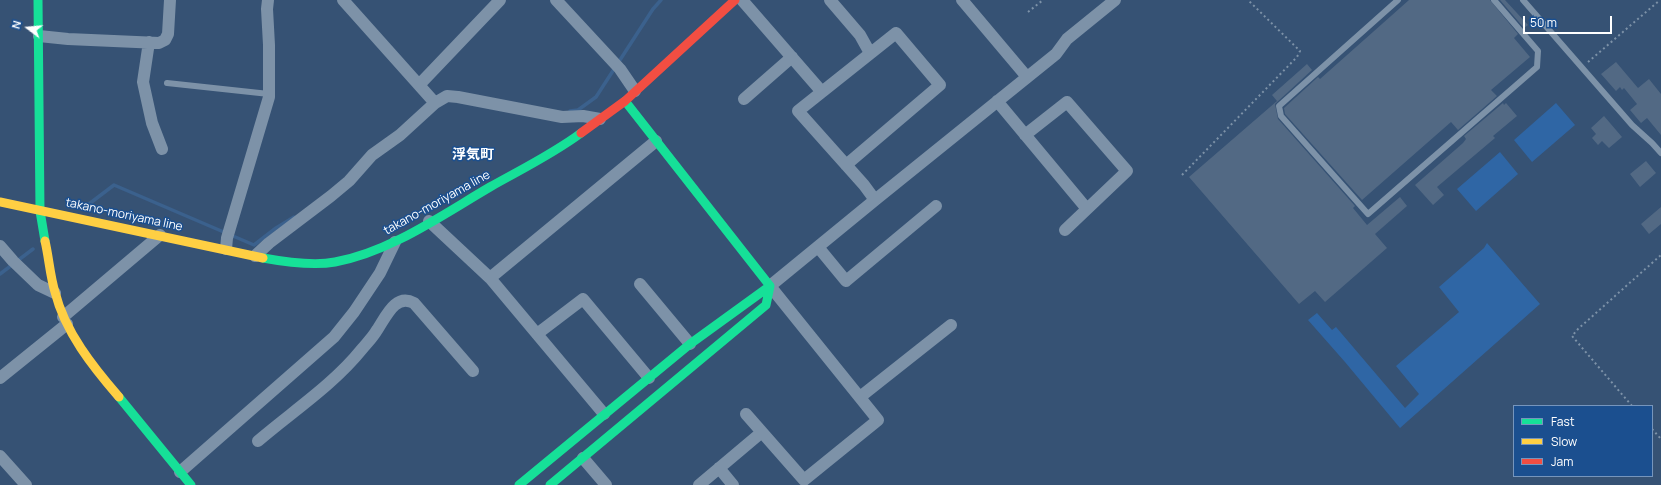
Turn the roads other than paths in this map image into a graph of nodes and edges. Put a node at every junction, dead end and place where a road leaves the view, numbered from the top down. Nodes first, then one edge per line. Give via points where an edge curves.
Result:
1 (38, 0) edge
2 (170, 0) edge
3 (268, 0) edge
4 (342, 0) edge
5 (500, 0) edge
6 (556, 0) edge
7 (735, 0) edge
8 (742, 0) edge
9 (830, 0) edge
10 (962, 0) edge
11 (1115, 0) edge
12 (1398, 0) edge
13 (1494, 0) edge
14 (1523, 0) edge
15 (38, 36) junction
16 (149, 42) junction
17 (870, 54) junction
18 (792, 57) junction
19 (1027, 77) junction
20 (167, 83) dead end
21 (419, 85) junction
22 (635, 91) junction
23 (822, 92) junction
24 (269, 94) junction
25 (744, 99) dead end
26 (432, 100) junction
27 (625, 101) junction
28 (997, 102) junction
29 (600, 119) junction
30 (1025, 135) junction
31 (656, 141) junction
32 (162, 149) dead end
33 (1661, 153) edge
34 (846, 165) junction
35 (875, 200) junction
36 (0, 202) edge
37 (936, 206) dead end
38 (1087, 209) junction
39 (40, 211) junction
40 (429, 221) junction
41 (1065, 230) dead end
42 (160, 235) junction
43 (227, 239) junction
44 (395, 242) junction
45 (0, 246) edge
46 (818, 247) junction
47 (255, 256) junction
48 (490, 278) junction
49 (640, 284) dead end
50 (770, 286) junction
51 (55, 293) junction
52 (65, 321) junction
53 (951, 325) dead end
54 (537, 334) junction
55 (690, 344) junction
56 (473, 371) dead end
57 (0, 378) edge
58 (649, 378) junction
59 (860, 397) junction
60 (746, 414) dead end
61 (600, 418) junction
62 (762, 432) junction
63 (608, 436) junction
64 (258, 441) dead end
65 (0, 456) edge
66 (583, 458) junction
67 (719, 468) junction
68 (180, 472) junction
69 (26, 485) edge
70 (191, 485) edge
71 (519, 485) edge
72 (550, 485) edge
73 (606, 485) edge
74 (699, 485) edge
75 (733, 485) edge

1 - 15 street
2 - 16 street via 168,34 165,40 159,43
3 - 24 street
4 - 21 street
5 - 21 street
6 - 22 street via 620,69
7 - 22 street, takano-moriyama line
8 - 18 street
9 - 17 street via 860,35
10 - 19 street
11 - 19 street via 1067,39 1056,54
12 - 13 lane via 1279,106 1281,116 1368,214 1537,67 1538,51
14 - 33 lane via 1632,125
15 - 16 street
15 - 39 street
16 - 32 street via 143,82 152,123
17 - 23 street
17 - 34 street via 896,33 940,85
18 - 23 street
18 - 25 street
19 - 28 street
20 - 24 lane
21 - 26 street
22 - 27 street, takano-moriyama line
23 - 34 street via 798,111
24 - 43 street
26 - 29 street via 447,96 458,97 562,117 583,116
26 - 47 street via 400,135 372,155 331,196
27 - 29 street, takano-moriyama line
27 - 31 street
28 - 30 street
28 - 35 street
29 - 40 street, takano-moriyama line via 573,139
30 - 38 street
30 - 38 street via 1066,102 1127,171
31 - 48 street
31 - 50 street
34 - 35 street
35 - 46 street
36 - 39 street, takano-moriyama line
37 - 46 street via 846,281
38 - 41 street
39 - 42 street, takano-moriyama line
39 - 51 street
40 - 44 street, takano-moriyama line
40 - 48 street
42 - 43 street, takano-moriyama line
42 - 52 street
43 - 47 street, takano-moriyama line
44 - 47 street, takano-moriyama line via 359,256 328,262 286,262
44 - 68 street via 380,273 334,337
45 - 51 street via 38,285
46 - 50 street
48 - 54 street
49 - 55 street
50 - 55 street
50 - 59 street
50 - 63 street via 766,306
51 - 52 street
52 - 57 street
52 - 68 street via 97,371
53 - 59 street
54 - 58 street via 583,299
54 - 61 street
55 - 58 street
56 - 64 street via 414,303 409,300 401,301 395,304 376,332 333,380
58 - 61 street
59 - 62 street via 878,420 804,480
60 - 62 street
61 - 63 street
61 - 71 street
62 - 67 street
63 - 66 street
65 - 69 street
66 - 72 street
66 - 73 street
67 - 74 street
67 - 75 street
68 - 70 street

